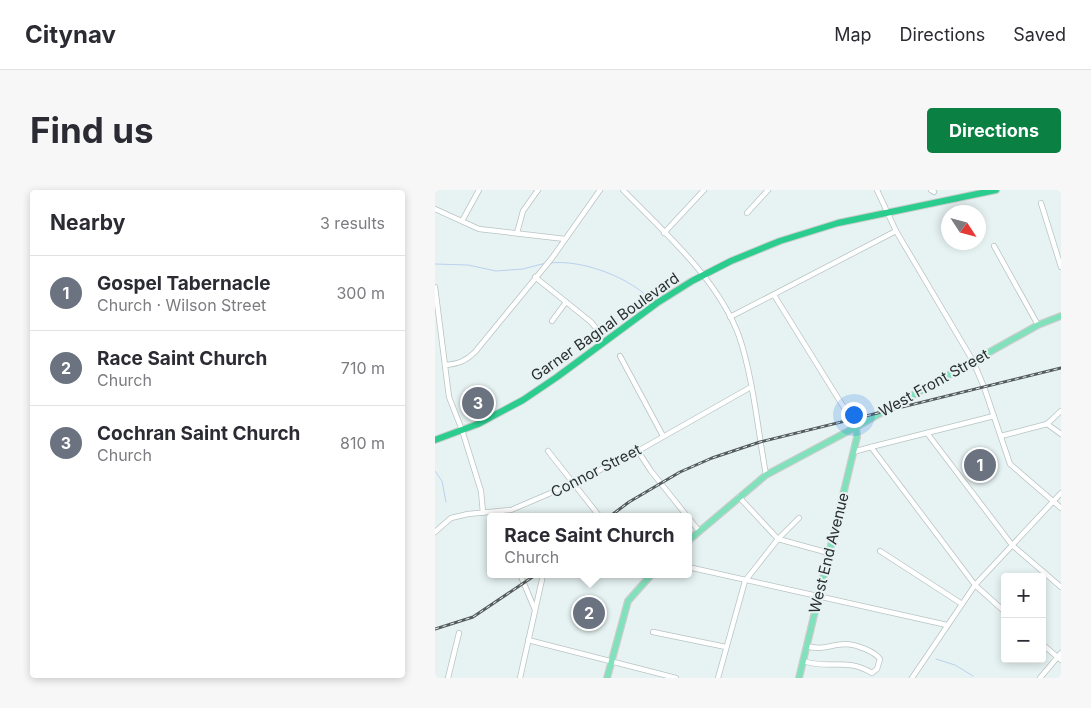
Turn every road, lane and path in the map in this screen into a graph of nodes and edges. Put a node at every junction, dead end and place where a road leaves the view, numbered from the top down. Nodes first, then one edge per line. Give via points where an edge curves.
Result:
1 (479, 190) edge
2 (538, 190) edge
3 (600, 190) edge
4 (623, 190) edge
5 (704, 190) edge
6 (768, 190) edge
7 (877, 190) edge
8 (996, 190) edge
9 (438, 202) dead end
10 (1041, 203) dead end
11 (437, 209) edge
12 (747, 213) dead end
13 (887, 214) junction
14 (463, 221) junction
15 (896, 232) junction
16 (517, 233) junction
17 (664, 233) junction
18 (565, 239) junction
19 (994, 246) dead end
20 (1061, 267) edge
21 (703, 275) junction
22 (535, 277) junction
23 (435, 287) edge
24 (774, 294) junction
25 (566, 302) junction
26 (1061, 316) edge
27 (730, 317) junction
28 (552, 321) dead end
29 (1038, 325) junction
30 (601, 334) dead end
31 (620, 356) dead end
32 (973, 361) junction
33 (445, 365) junction
34 (751, 387) junction
35 (1061, 412) edge
36 (994, 416) junction
37 (1047, 424) junction
38 (856, 427) junction
39 (462, 430) junction
40 (927, 434) junction
41 (1061, 434) edge
42 (663, 436) junction
43 (1001, 436) junction
44 (435, 440) edge
45 (871, 446) junction
46 (548, 451) dead end
47 (638, 451) junction
48 (853, 452) junction
49 (766, 475) junction
50 (573, 483) junction
51 (1061, 493) edge
52 (739, 497) junction
53 (1053, 501) junction
54 (1061, 508) edge
55 (483, 513) junction
56 (503, 513) edge
57 (598, 513) edge
58 (685, 513) edge
59 (487, 514) edge
60 (799, 518) dead end
61 (692, 522) edge
62 (699, 531) junction
63 (435, 532) edge
64 (692, 537) edge
65 (778, 539) junction
66 (1012, 545) junction
67 (880, 551) dead end
68 (829, 552) junction
69 (692, 568) edge
70 (522, 578) edge
71 (542, 578) edge
72 (647, 578) edge
73 (745, 580) junction
74 (975, 585) junction
75 (1061, 587) edge
76 (818, 597) junction
77 (962, 604) junction
78 (1001, 608) edge
79 (535, 610) junction
80 (947, 625) junction
81 (653, 632) dead end
82 (459, 633) dead end
83 (529, 640) junction
84 (806, 646) junction
85 (726, 647) junction
86 (1046, 647) edge
87 (1060, 657) edge
88 (611, 661) junction
89 (803, 661) junction
90 (661, 676) edge
91 (448, 678) edge
92 (520, 678) edge
93 (607, 678) edge
94 (677, 678) edge
95 (718, 678) edge
96 (799, 678) edge
97 (913, 678) edge
98 (1039, 678) edge

1 - 14 street
2 - 16 street via 523,211
3 - 18 street
4 - 17 street
5 - 17 street
6 - 12 street
7 - 13 street
8 - 13 highway, Garner Bagnal Boulevard
9 - 11 street
10 - 20 street
11 - 14 street
13 - 15 street
13 - 21 highway, Garner Bagnal Boulevard via 837,223 780,241
14 - 16 street via 479,229
15 - 24 street
15 - 32 street
16 - 18 street
17 - 21 street
18 - 22 street
19 - 29 street
21 - 27 street
21 - 39 highway, Garner Bagnal Boulevard via 655,304 523,400
22 - 25 street
22 - 33 street via 472,355 459,363
23 - 33 street
24 - 27 street
24 - 38 street
25 - 28 street
25 - 30 street
26 - 29 main road, West Front Street
27 - 34 street via 742,347
29 - 32 main road, West Front Street
31 - 42 street
32 - 36 street
32 - 38 main road, West Front Street
33 - 39 street via 449,397
34 - 42 street, Connor Street
34 - 49 street
35 - 37 street
36 - 40 street
36 - 43 street
37 - 41 street
37 - 43 street
38 - 48 main road, West End Avenue
38 - 49 main road, West Front Street
39 - 44 highway, Garner Bagnal Boulevard
39 - 55 street via 481,491
40 - 45 street
40 - 66 street
42 - 47 street, Connor Street
43 - 53 street via 1010,464
45 - 48 street
45 - 74 street
46 - 50 street
47 - 50 street, Connor Street
47 - 58 street
48 - 68 main road, West End Avenue
49 - 52 main road, West Front Street
50 - 56 street, Connor Street
50 - 57 street
51 - 53 street
52 - 62 main road, West Front Street
52 - 65 street
53 - 54 street
53 - 66 street
55 - 59 street, Connor Street
55 - 63 street, Connor Street via 451,518
60 - 65 street
61 - 62 street
62 - 64 main road, West Front Street
65 - 68 street
65 - 73 street
66 - 74 street
66 - 75 street
67 - 77 street
68 - 76 main road, West End Avenue
69 - 73 street
70 - 79 street
71 - 79 street
72 - 88 main road via 628,601
73 - 76 street
73 - 85 street
74 - 77 street
74 - 78 street
76 - 80 street
76 - 84 main road, West End Avenue
77 - 80 street
79 - 83 street
80 - 97 street
81 - 85 street
82 - 91 street
83 - 88 street
83 - 92 street
84 - 89 main road, West End Avenue
84 - 89 street via 823,648 847,644 873,653 880,659 872,673 855,664 816,665
85 - 95 street
86 - 87 street
87 - 98 street
88 - 90 street
88 - 93 main road
89 - 96 main road, West End Avenue
90 - 94 street

